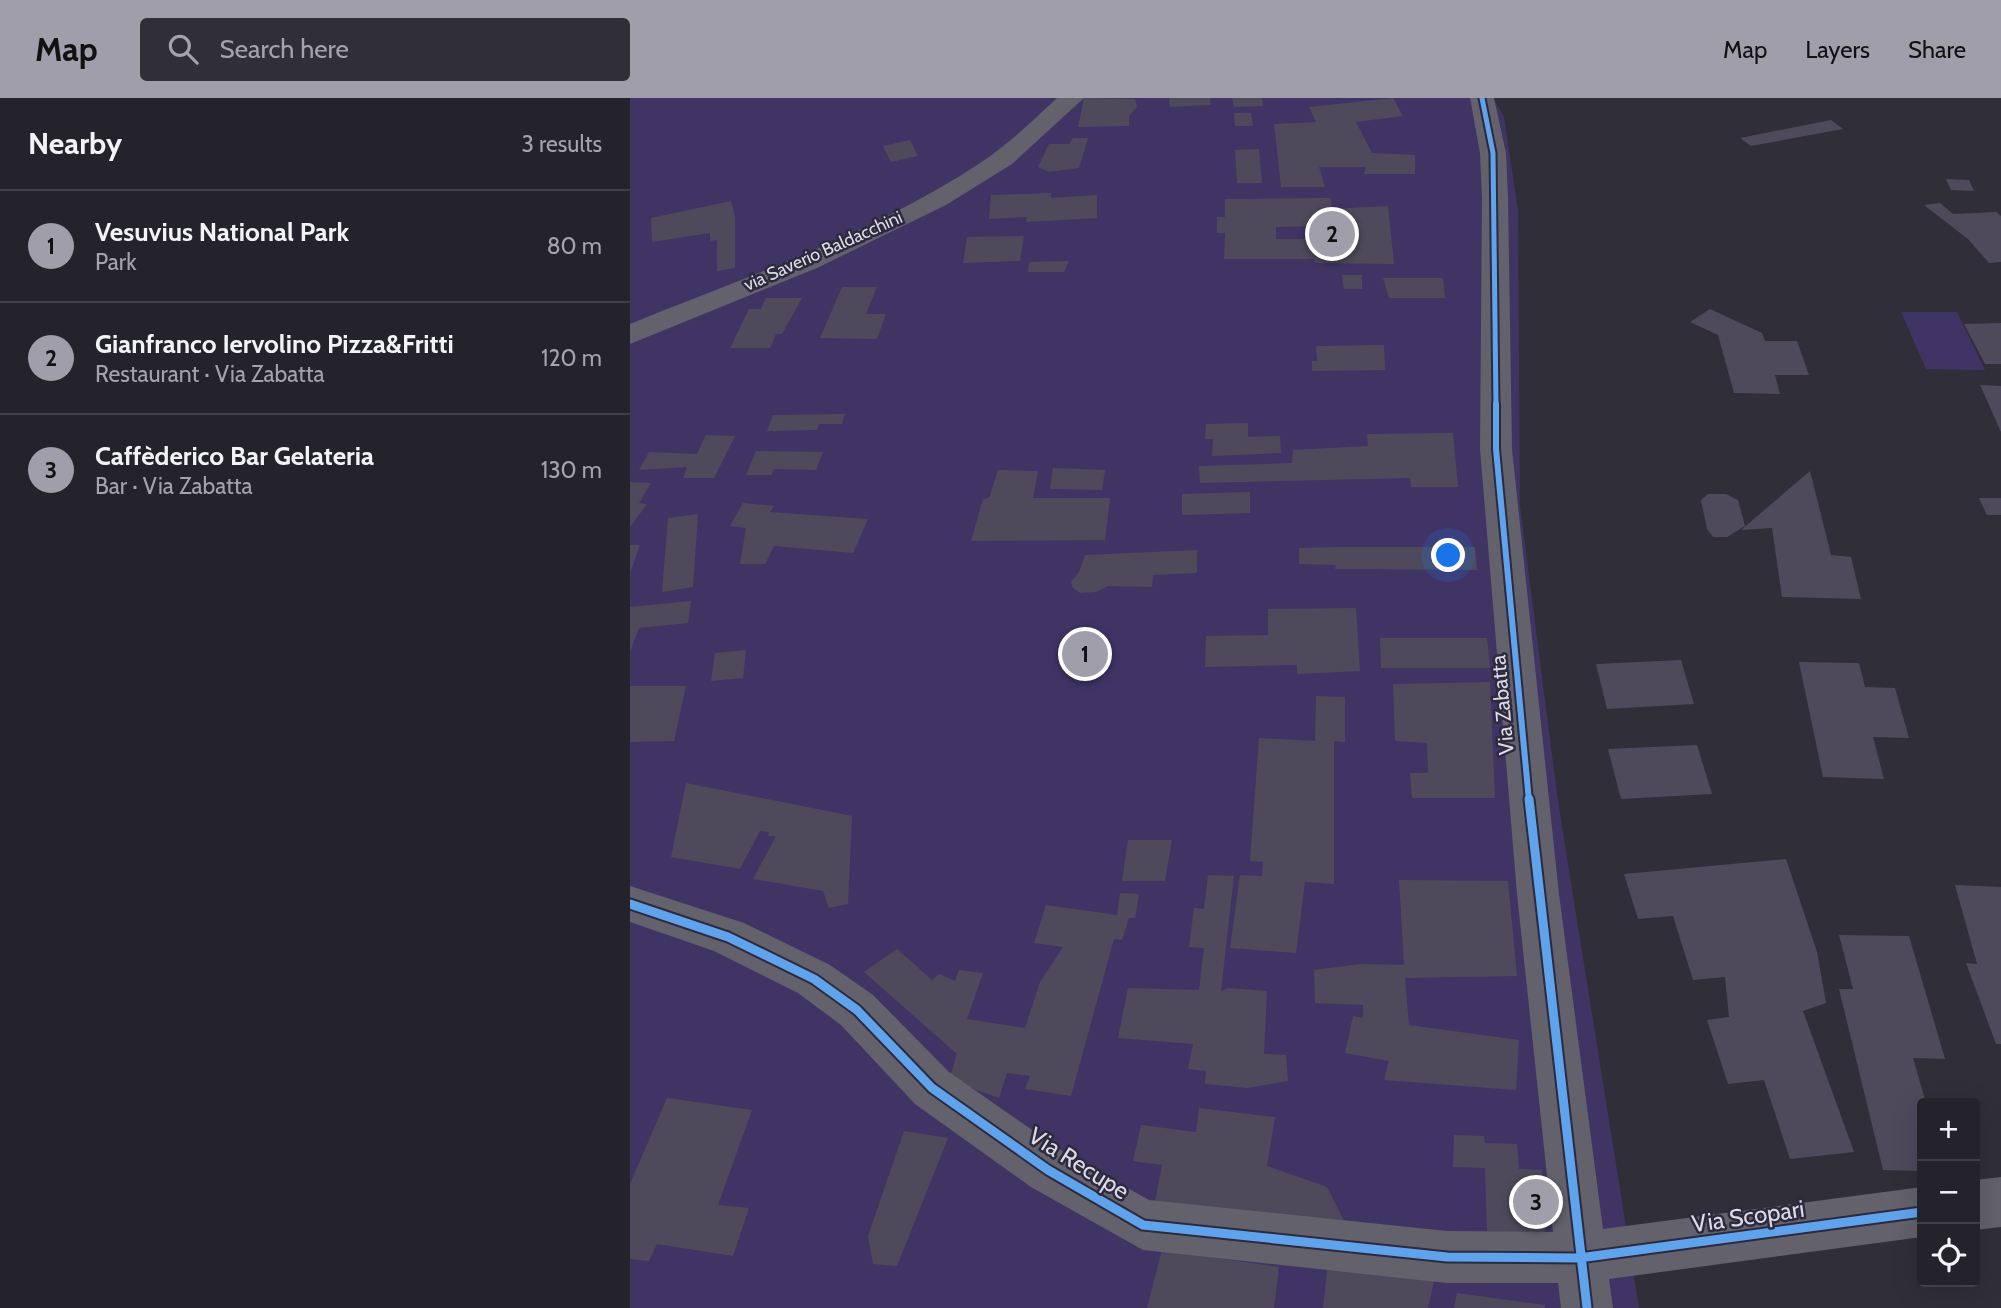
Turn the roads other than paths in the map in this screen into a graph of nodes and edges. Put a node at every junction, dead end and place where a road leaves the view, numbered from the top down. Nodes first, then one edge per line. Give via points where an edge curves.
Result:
1 (1072, 98) edge
2 (1482, 98) edge
3 (630, 335) edge
4 (630, 904) edge
5 (2001, 1202) edge
6 (1980, 1204) edge
7 (1917, 1213) edge
8 (1579, 1258) junction
9 (1587, 1308) edge

1 - 3 street, via Saverio Baldacchini via 1007,156 955,188 861,238
2 - 8 street, Via Zabatta via 1493,153 1495,198 1496,449 1536,881
4 - 8 street, Via Recupe via 728,937 814,979 858,1010 932,1088 1048,1170 1143,1225 1447,1257
5 - 6 street
7 - 8 street, Via Scopari
8 - 9 street, Via Zabatta

